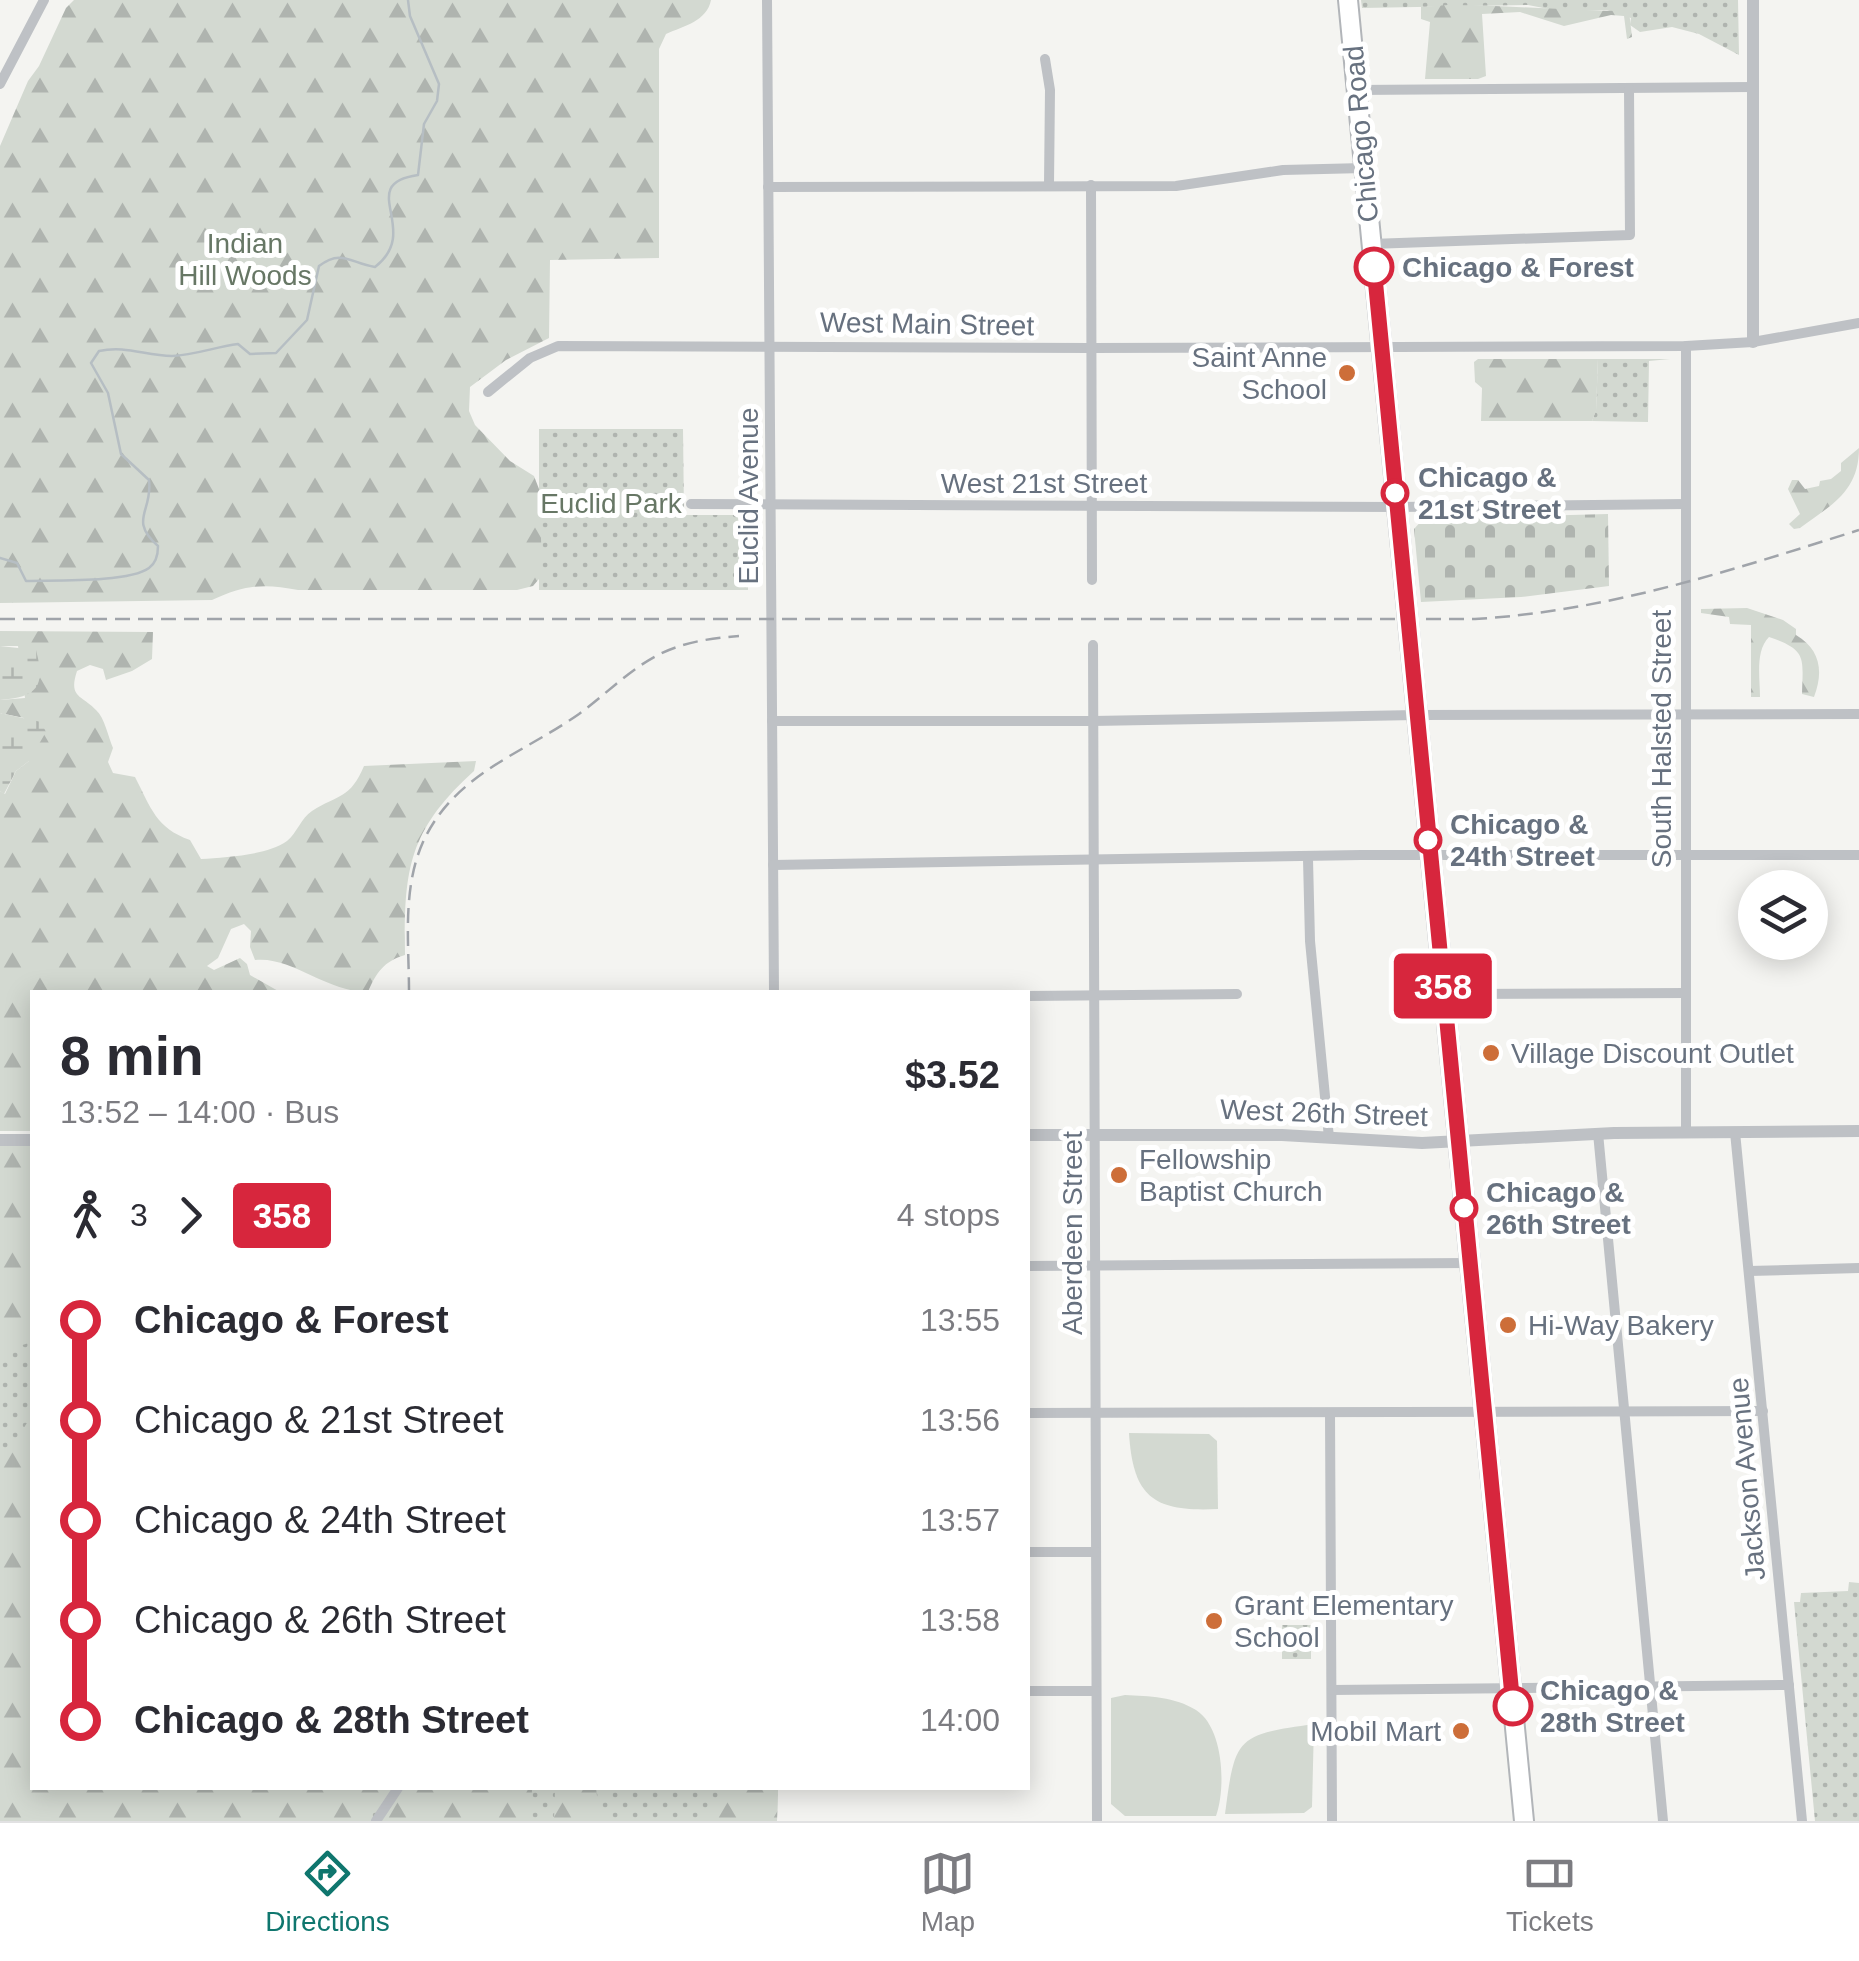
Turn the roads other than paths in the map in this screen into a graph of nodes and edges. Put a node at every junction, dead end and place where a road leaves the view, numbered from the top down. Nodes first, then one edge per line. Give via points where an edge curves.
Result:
1 (44, 0) edge
2 (767, 0) edge
3 (1348, 0) edge
4 (1753, 0) edge
5 (1045, 59) dead end
6 (0, 84) edge
7 (1752, 87) junction
8 (1629, 89) junction
9 (1356, 90) junction
10 (1364, 168) junction
11 (1049, 184) junction
12 (1091, 186) junction
13 (768, 187) junction
14 (1371, 244) junction
15 (1859, 323) edge
16 (1753, 342) junction
17 (769, 345) junction
18 (1381, 346) junction
19 (1686, 346) junction
20 (1091, 348) junction
21 (488, 392) dead end
22 (691, 504) dead end
23 (1092, 504) junction
24 (1686, 504) junction
25 (770, 505) junction
26 (1396, 508) junction
27 (1092, 580) dead end
28 (1094, 645) dead end
29 (1859, 714) edge
30 (1416, 715) junction
31 (1686, 717) junction
32 (772, 720) junction
33 (1094, 722) junction
34 (1430, 855) junction
35 (1859, 855) edge
36 (1686, 856) junction
37 (1308, 858) junction
38 (1094, 860) junction
39 (773, 865) junction
40 (774, 990) edge
41 (1686, 992) junction
42 (1237, 994) dead end
43 (1443, 994) junction
44 (1030, 996) edge
45 (1094, 996) junction
46 (1859, 1131) edge
47 (1686, 1132) junction
48 (1735, 1132) junction
49 (1598, 1133) junction
50 (1030, 1135) edge
51 (1094, 1135) junction
52 (1329, 1138) junction
53 (0, 1140) edge
54 (30, 1140) edge
55 (1457, 1141) junction
56 (1468, 1263) junction
57 (1095, 1265) junction
58 (1030, 1266) edge
59 (1859, 1268) edge
60 (1750, 1270) junction
61 (1622, 1411) junction
62 (1764, 1411) junction
63 (1030, 1413) edge
64 (1096, 1413) junction
65 (1330, 1413) junction
66 (1485, 1413) junction
67 (1030, 1552) edge
68 (1096, 1552) junction
69 (1788, 1685) junction
70 (1651, 1687) junction
71 (1511, 1689) junction
72 (1332, 1690) junction
73 (1030, 1691) edge
74 (1096, 1691) junction
75 (397, 1790) edge
76 (376, 1821) edge
77 (1096, 1821) edge
78 (1332, 1821) edge
79 (1524, 1821) edge
80 (1663, 1821) edge
81 (1802, 1821) edge

1 - 6 street
2 - 13 street, Euclid Avenue
3 - 9 main road, Chicago Road
4 - 7 street
5 - 11 street
7 - 8 street
7 - 16 street
8 - 9 street
8 - 14 street via 1630,236
9 - 10 main road, Chicago Road
10 - 12 street via 1283,170 1176,186
10 - 14 main road, Chicago Road
11 - 12 street
11 - 13 street
12 - 20 street
13 - 17 street, Euclid Avenue
14 - 18 main road, Chicago Road
15 - 16 street, West Main Street
16 - 19 street, West Main Street
17 - 20 street, West Main Street
17 - 21 street, West Main Street via 558,346 530,358
17 - 25 street, Euclid Avenue
18 - 19 street, West Main Street
18 - 20 street, West Main Street
18 - 26 main road, Chicago Road
19 - 24 street, South Halsted Street
20 - 23 street
22 - 25 street, West 21st Street
23 - 25 street, West 21st Street
23 - 26 street, West 21st Street
23 - 27 street
24 - 26 street, West 21st Street
24 - 31 street, South Halsted Street
25 - 32 street, Euclid Avenue
26 - 30 main road, Chicago Road
28 - 33 street, Aberdeen Street
29 - 31 street
30 - 31 street
30 - 33 street
30 - 34 main road, Chicago Road
31 - 36 street, South Halsted Street
32 - 33 street
32 - 39 street, Euclid Avenue
33 - 38 street, Aberdeen Street
34 - 36 street
34 - 37 street
34 - 43 main road, Chicago Road
35 - 36 street
36 - 41 street, South Halsted Street
37 - 38 street
37 - 52 street
38 - 39 street
38 - 45 street, Aberdeen Street
39 - 40 street, Euclid Avenue
41 - 43 street
41 - 47 street, South Halsted Street
42 - 45 street
43 - 55 main road, Chicago Road
44 - 45 street
45 - 51 street, Aberdeen Street
46 - 48 street, West 26th Street
47 - 48 street, West 26th Street
47 - 49 street, West 26th Street
48 - 60 street, Jackson Avenue
49 - 55 street, West 26th Street
49 - 61 street
50 - 51 street, West 26th Street
51 - 52 street, West 26th Street
51 - 57 street, Aberdeen Street
52 - 55 street, West 26th Street
53 - 54 street
55 - 56 main road, Chicago Road
56 - 57 street
56 - 66 main road, Chicago Road
57 - 58 street
57 - 64 street, Aberdeen Street
59 - 60 street
60 - 62 street, Jackson Avenue
61 - 62 street
61 - 66 street
61 - 70 street
62 - 69 street, Jackson Avenue
63 - 64 street
64 - 65 street
64 - 68 street, Aberdeen Street
65 - 66 street
65 - 72 street
66 - 71 main road, Chicago Road
67 - 68 street
68 - 74 street, Aberdeen Street
69 - 70 street
69 - 81 street, Jackson Avenue
70 - 71 street
70 - 80 street
71 - 72 street
71 - 79 main road, Chicago Road
72 - 78 street
73 - 74 street
74 - 77 street, Aberdeen Street
75 - 76 street

